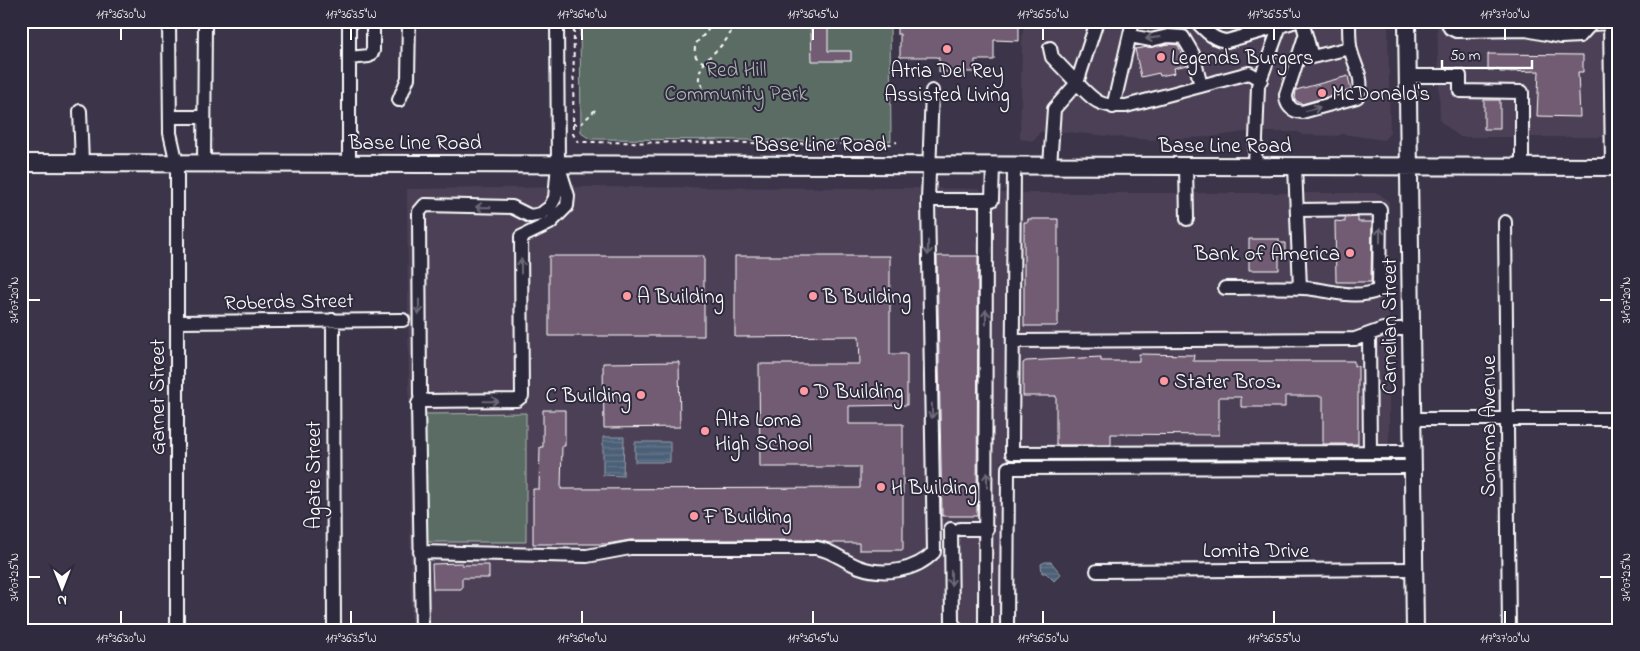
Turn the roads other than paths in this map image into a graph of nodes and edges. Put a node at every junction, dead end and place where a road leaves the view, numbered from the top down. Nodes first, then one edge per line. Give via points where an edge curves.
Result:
1 (170, 21) edge
2 (205, 21) edge
3 (349, 21) edge
4 (373, 21) edge
5 (409, 21) edge
6 (557, 21) edge
7 (1097, 21) edge
8 (1133, 21) edge
9 (1196, 21) edge
10 (1296, 21) edge
11 (1302, 21) edge
12 (1349, 21) edge
13 (1406, 21) edge
14 (1447, 21) edge
15 (1610, 22) edge
16 (1280, 26) junction
17 (1506, 26) edge
18 (1130, 36) junction
19 (1307, 42) junction
20 (1050, 48) dead end
21 (1350, 48) junction
22 (349, 58) junction
23 (1408, 76) junction
24 (1261, 80) junction
25 (1077, 84) junction
26 (1201, 86) junction
27 (932, 91) dead end
28 (399, 100) dead end
29 (1113, 107) junction
30 (80, 111) dead end
31 (170, 117) junction
32 (204, 117) junction
33 (21, 163) edge
34 (82, 163) junction
35 (204, 163) junction
36 (177, 164) junction
37 (348, 164) junction
38 (558, 164) junction
39 (993, 165) junction
40 (1014, 165) junction
41 (1050, 165) junction
42 (928, 166) junction
43 (1186, 166) junction
44 (1256, 166) junction
45 (1296, 166) junction
46 (1410, 166) junction
47 (1615, 167) edge
48 (1522, 168) junction
49 (928, 200) junction
50 (986, 200) junction
51 (1298, 210) junction
52 (1187, 220) dead end
53 (1506, 222) dead end
54 (1225, 288) dead end
55 (1300, 288) junction
56 (333, 320) junction
57 (403, 320) dead end
58 (177, 322) junction
59 (1410, 329) junction
60 (1369, 335) junction
61 (1013, 341) junction
62 (421, 398) junction
63 (1411, 419) junction
64 (1619, 419) edge
65 (1508, 420) junction
66 (1370, 452) junction
67 (1412, 459) junction
68 (986, 529) junction
69 (420, 552) junction
70 (1415, 568) junction
71 (1097, 571) dead end
72 (177, 630) edge
73 (334, 630) edge
74 (422, 630) edge
75 (958, 630) edge
76 (985, 630) edge
77 (1007, 630) edge
78 (1415, 630) edge
79 (1509, 630) edge

1 - 31 street, Garnet Street
2 - 32 street
3 - 22 street
4 - 22 street via 373,51 369,56
5 - 28 street via 408,78
6 - 38 street
7 - 25 street
8 - 18 street
9 - 16 street via 1219,41
10 - 16 street
11 - 19 street
12 - 21 street
13 - 23 main road, Carnelian Street
14 - 17 street via 1456,31
15 - 17 street via 1592,24 1580,36 1561,37
15 - 47 street
16 - 24 street
26 -> 18 street via 1193,54 1183,37 1151,40
18 - 29 street
19 - 21 street via 1312,57
19 -> 21 street via 1300,74 1288,86 1286,102 1295,111 1302,112 1357,97 1361,86
20 - 25 street via 1052,58
22 - 37 street
23 - 46 main road, Carnelian Street
23 - 48 street via 1460,76 1460,91 1522,92
24 - 26 street via 1249,73
24 - 44 street via 1258,86
25 - 29 street via 1093,100
25 - 41 street via 1054,109
26 - 29 street
27 - 42 street
30 - 34 street
31 - 32 street
31 - 36 street, Garnet Street via 170,138
32 - 35 street
33 - 34 main road, Base Line Road
34 - 36 main road, Base Line Road
35 - 36 main road, Base Line Road
35 - 37 main road, Base Line Road
36 - 58 street, Garnet Street
37 - 38 main road, Base Line Road
38 - 42 main road, Base Line Road
62 -> 38 street via 423,401 518,400 522,396 521,237 550,223 567,206 568,196
38 -> 62 street via 555,198 541,214 530,216 512,207 425,206 419,212
39 - 40 main road, Base Line Road
39 - 42 main road, Base Line Road
39 - 50 street via 992,200
40 - 41 main road, Base Line Road
40 - 61 street
41 - 43 main road, Base Line Road
42 - 49 street
43 - 44 main road, Base Line Road
43 - 52 street
44 - 45 main road, Base Line Road
45 - 46 main road, Base Line Road
45 - 51 street
46 - 48 main road, Base Line Road
46 - 59 main road, Carnelian Street
47 - 48 main road, Base Line Road
49 - 50 street
49 -> 69 street via 934,552 924,562 902,570 880,571 860,567 831,550 817,548 630,548 587,556
68 -> 50 street
51 - 55 street
55 -> 51 street via 1333,294 1369,295 1379,290 1380,210
53 - 65 street, Sonoma Avenue
54 - 55 street
56 - 57 street, Roberds Street
56 - 58 street, Roberds Street
56 - 73 street, Agate Street
58 - 72 street, Garnet Street
59 - 60 street via 1383,329
59 - 63 main road, Carnelian Street
60 - 61 street via 1355,339
60 - 66 street
61 - 66 street via 1012,453
62 - 69 street via 418,404
63 - 65 street
63 - 67 main road, Carnelian Street
64 - 65 street
65 - 79 street, Sonoma Avenue
66 - 67 street
67 - 70 main road, Carnelian Street
67 - 77 street via 1008,468
68 -> 75 street via 956,529 952,623
68 - 76 street
69 - 74 street
70 - 71 street, Lomita Drive
70 - 78 main road, Carnelian Street

